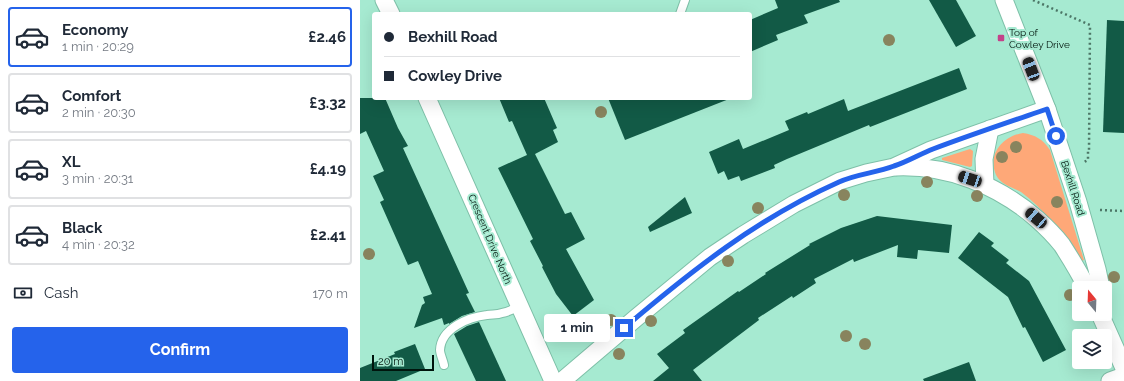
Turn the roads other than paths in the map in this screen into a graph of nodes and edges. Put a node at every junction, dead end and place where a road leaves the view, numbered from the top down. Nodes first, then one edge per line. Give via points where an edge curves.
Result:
1 (384, 0) edge
2 (684, 0) edge
3 (1004, 0) edge
4 (390, 12) edge
5 (681, 12) edge
6 (428, 100) edge
7 (1047, 109) junction
8 (990, 129) junction
9 (894, 167) junction
10 (985, 185) junction
11 (1083, 281) edge
12 (1100, 281) edge
13 (519, 306) junction
14 (1104, 321) edge
15 (444, 365) dead end
16 (1124, 368) edge
17 (1124, 376) edge
18 (553, 381) edge
19 (562, 381) edge
20 (1110, 381) edge

1 - 4 street
2 - 5 lane
3 - 7 street, Bexhill Road
6 - 13 street, Crescent Drive North
7 - 8 street
7 - 12 street, Bexhill Road via 1078,202
8 - 9 street via 931,150
8 - 10 street via 984,159
9 - 10 street via 932,169
9 - 19 street via 840,181 794,204 744,235 699,266
10 - 11 street via 1014,201 1046,227 1062,245
13 - 15 lane via 502,314 471,319 454,327 442,341 440,350
13 - 18 street, Crescent Drive North
14 - 16 street
17 - 20 street

